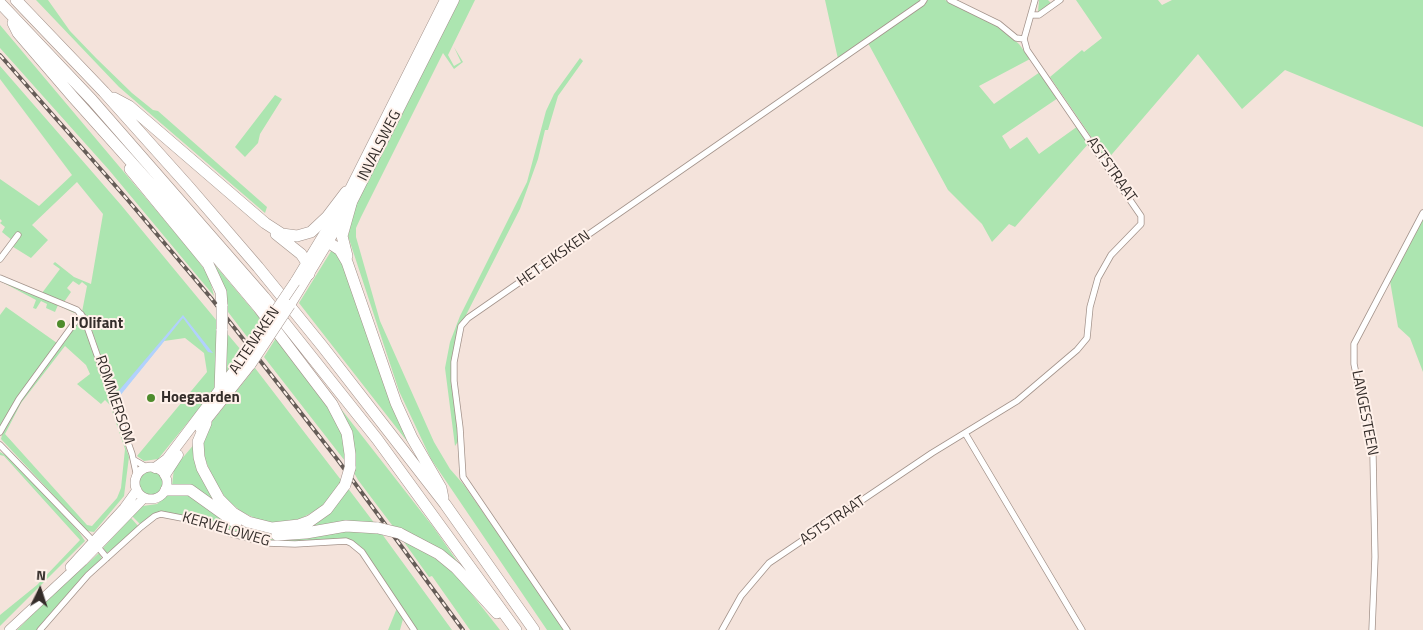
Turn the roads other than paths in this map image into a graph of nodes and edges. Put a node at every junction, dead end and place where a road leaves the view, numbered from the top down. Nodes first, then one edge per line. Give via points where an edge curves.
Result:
1 (16, 0) edge
2 (445, 0) edge
3 (454, 0) edge
4 (924, 0) edge
5 (950, 0) edge
6 (1036, 0) edge
7 (1060, 0) edge
8 (4, 7) edge
9 (1031, 15) junction
10 (1024, 39) junction
11 (104, 92) junction
12 (73, 97) junction
13 (346, 192) junction
14 (350, 204) junction
15 (1423, 213) edge
16 (265, 223) junction
17 (18, 235) dead end
18 (324, 242) junction
19 (0, 260) edge
20 (347, 262) junction
21 (308, 268) junction
22 (0, 278) edge
23 (297, 285) joint
24 (81, 314) junction
25 (248, 360) junction
26 (220, 392) junction
27 (206, 423) junction
28 (0, 432) edge
29 (965, 433) junction
30 (0, 444) edge
31 (134, 460) junction
32 (152, 468) junction
33 (165, 475) junction
34 (137, 477) junction
35 (137, 490) junction
36 (166, 490) junction
37 (144, 498) junction
38 (445, 504) junction
39 (95, 544) junction
40 (107, 558) junction
41 (516, 629) edge
42 (9, 630) edge
43 (40, 630) edge
44 (414, 630) edge
45 (534, 630) edge
46 (567, 630) edge
47 (722, 630) edge
48 (1082, 630) edge
49 (1372, 630) edge

1 - 11 highway
2 - 13 highway, INVALSWEG
3 - 14 highway, INVALSWEG
4 - 46 street, HET EIKSKEN via 468,318 461,326 454,381 463,477
5 - 10 street via 999,24 1016,38
6 - 9 street
7 - 9 street via 1039,15
8 - 12 highway via 18,33
8 - 41 highway via 92,100 264,296 377,439
9 - 10 street
10 - 29 street, ASTSTRAAT via 1028,50 1138,208 1141,224 1112,255 1098,278 1084,343 1017,401
11 - 16 highway via 129,106
11 - 38 highway via 258,267
12 - 26 highway, bridge via 201,255 216,279 222,306
12 - 27 highway, bridge via 217,258 332,404 347,433 350,468 345,485 327,509 299,525 272,528 248,522 219,499 202,468 198,442
13 - 16 highway via 320,225 303,235 288,236
13 - 18 highway, INVALSWEG
14 - 18 highway, INVALSWEG
14 - 20 highway via 342,236
15 - 49 street, LANGESTEEN via 1354,344 1354,364 1373,456 1375,556
16 - 21 highway via 301,254
17 - 19 street
18 - 20 highway via 340,250
18 - 21 highway, INVALSWEG
20 - 38 highway via 396,403 441,488
21 - 23 highway, INVALSWEG
22 - 24 street
23 - 25 highway, ALTENAKEN, bridge
24 - 28 street via 19,399
24 - 31 street, ROMMERSOM via 87,322
25 - 26 highway, ALTENAKEN
25 - 27 highway, ALTENAKEN
26 - 32 highway, ALTENAKEN via 167,459
27 - 33 highway, ALTENAKEN
29 - 47 street, ASTSTRAAT via 769,563 741,596
29 - 48 street
30 - 39 street
31 - 32 street, ROMMERSOM
31 - 34 street, ROMMERSOM
32 - 33 main road
32 - 34 main road
33 - 36 main road
34 - 35 main road
35 - 37 main road
35 - 39 main road
36 - 37 main road via 154,499
36 - 41 highway, bridge via 190,490 243,527 266,535 346,526 399,533 439,554
37 - 39 main road
38 - 45 highway
39 - 40 street
39 - 42 main road
40 - 43 street, KERVELOWEG
40 - 44 street, KERVELOWEG via 161,514 197,521 267,543 346,541 362,552

